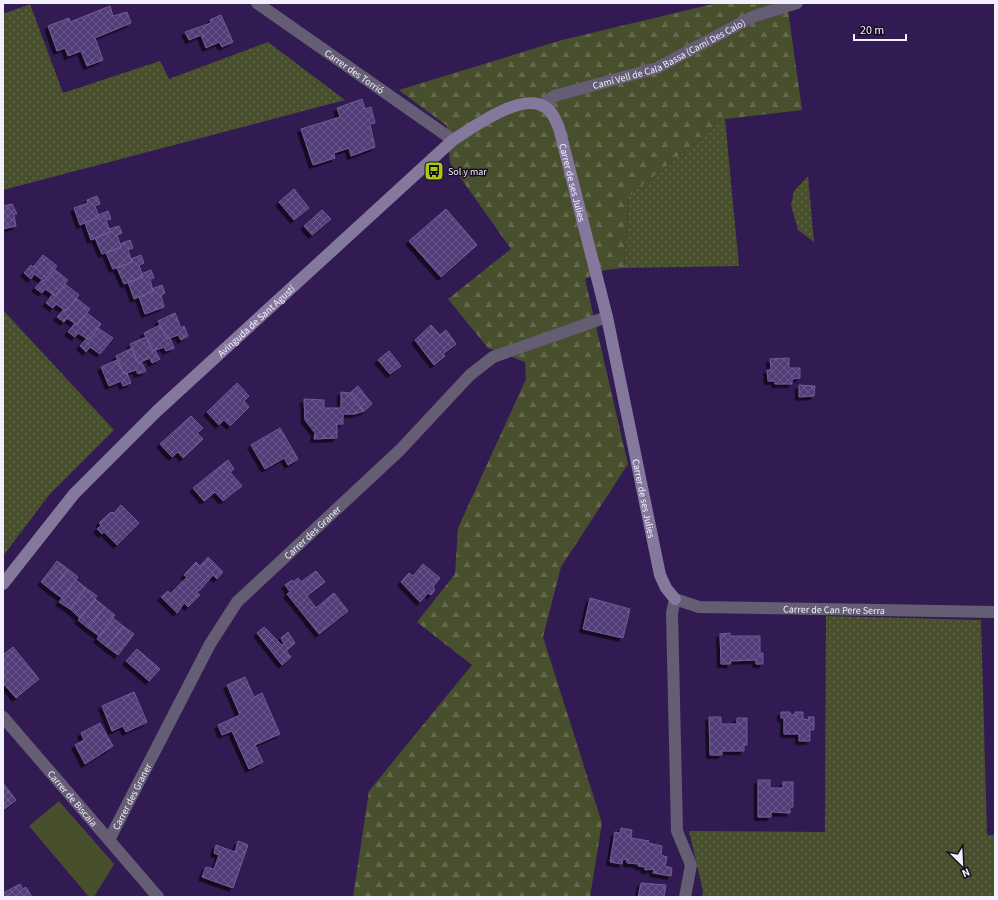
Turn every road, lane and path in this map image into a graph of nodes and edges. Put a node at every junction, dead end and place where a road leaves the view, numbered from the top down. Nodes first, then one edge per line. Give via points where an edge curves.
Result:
1 (257, 3) edge
2 (796, 3) edge
3 (542, 105) junction
4 (452, 140) junction
5 (607, 317) junction
6 (3, 584) edge
7 (675, 599) junction
8 (995, 612) edge
9 (3, 717) edge
10 (109, 840) junction
11 (158, 897) edge
12 (685, 897) edge

1 - 4 street, Carrer des Torrió
2 - 3 street, Camí Vell de Cala Bassa (Camí Des Calo) via 752,17 657,68 554,96
3 - 4 street, Avinguda de Sant Agustí via 525,103 499,112
3 - 5 street, Carrer de ses Julies via 552,113 559,128
4 - 6 street, Avinguda de Sant Agustí via 157,411 74,494
5 - 7 street, Carrer de ses Julies via 660,575
5 - 10 street, Carrer des Graner via 492,357 470,376 400,450 237,602 210,644
7 - 8 street, Carrer de Can Pere Serra via 699,607
7 - 12 street via 672,613 678,831 691,865
9 - 10 street, Carrer de Biscaia
10 - 11 street, Carrer de Biscaia

